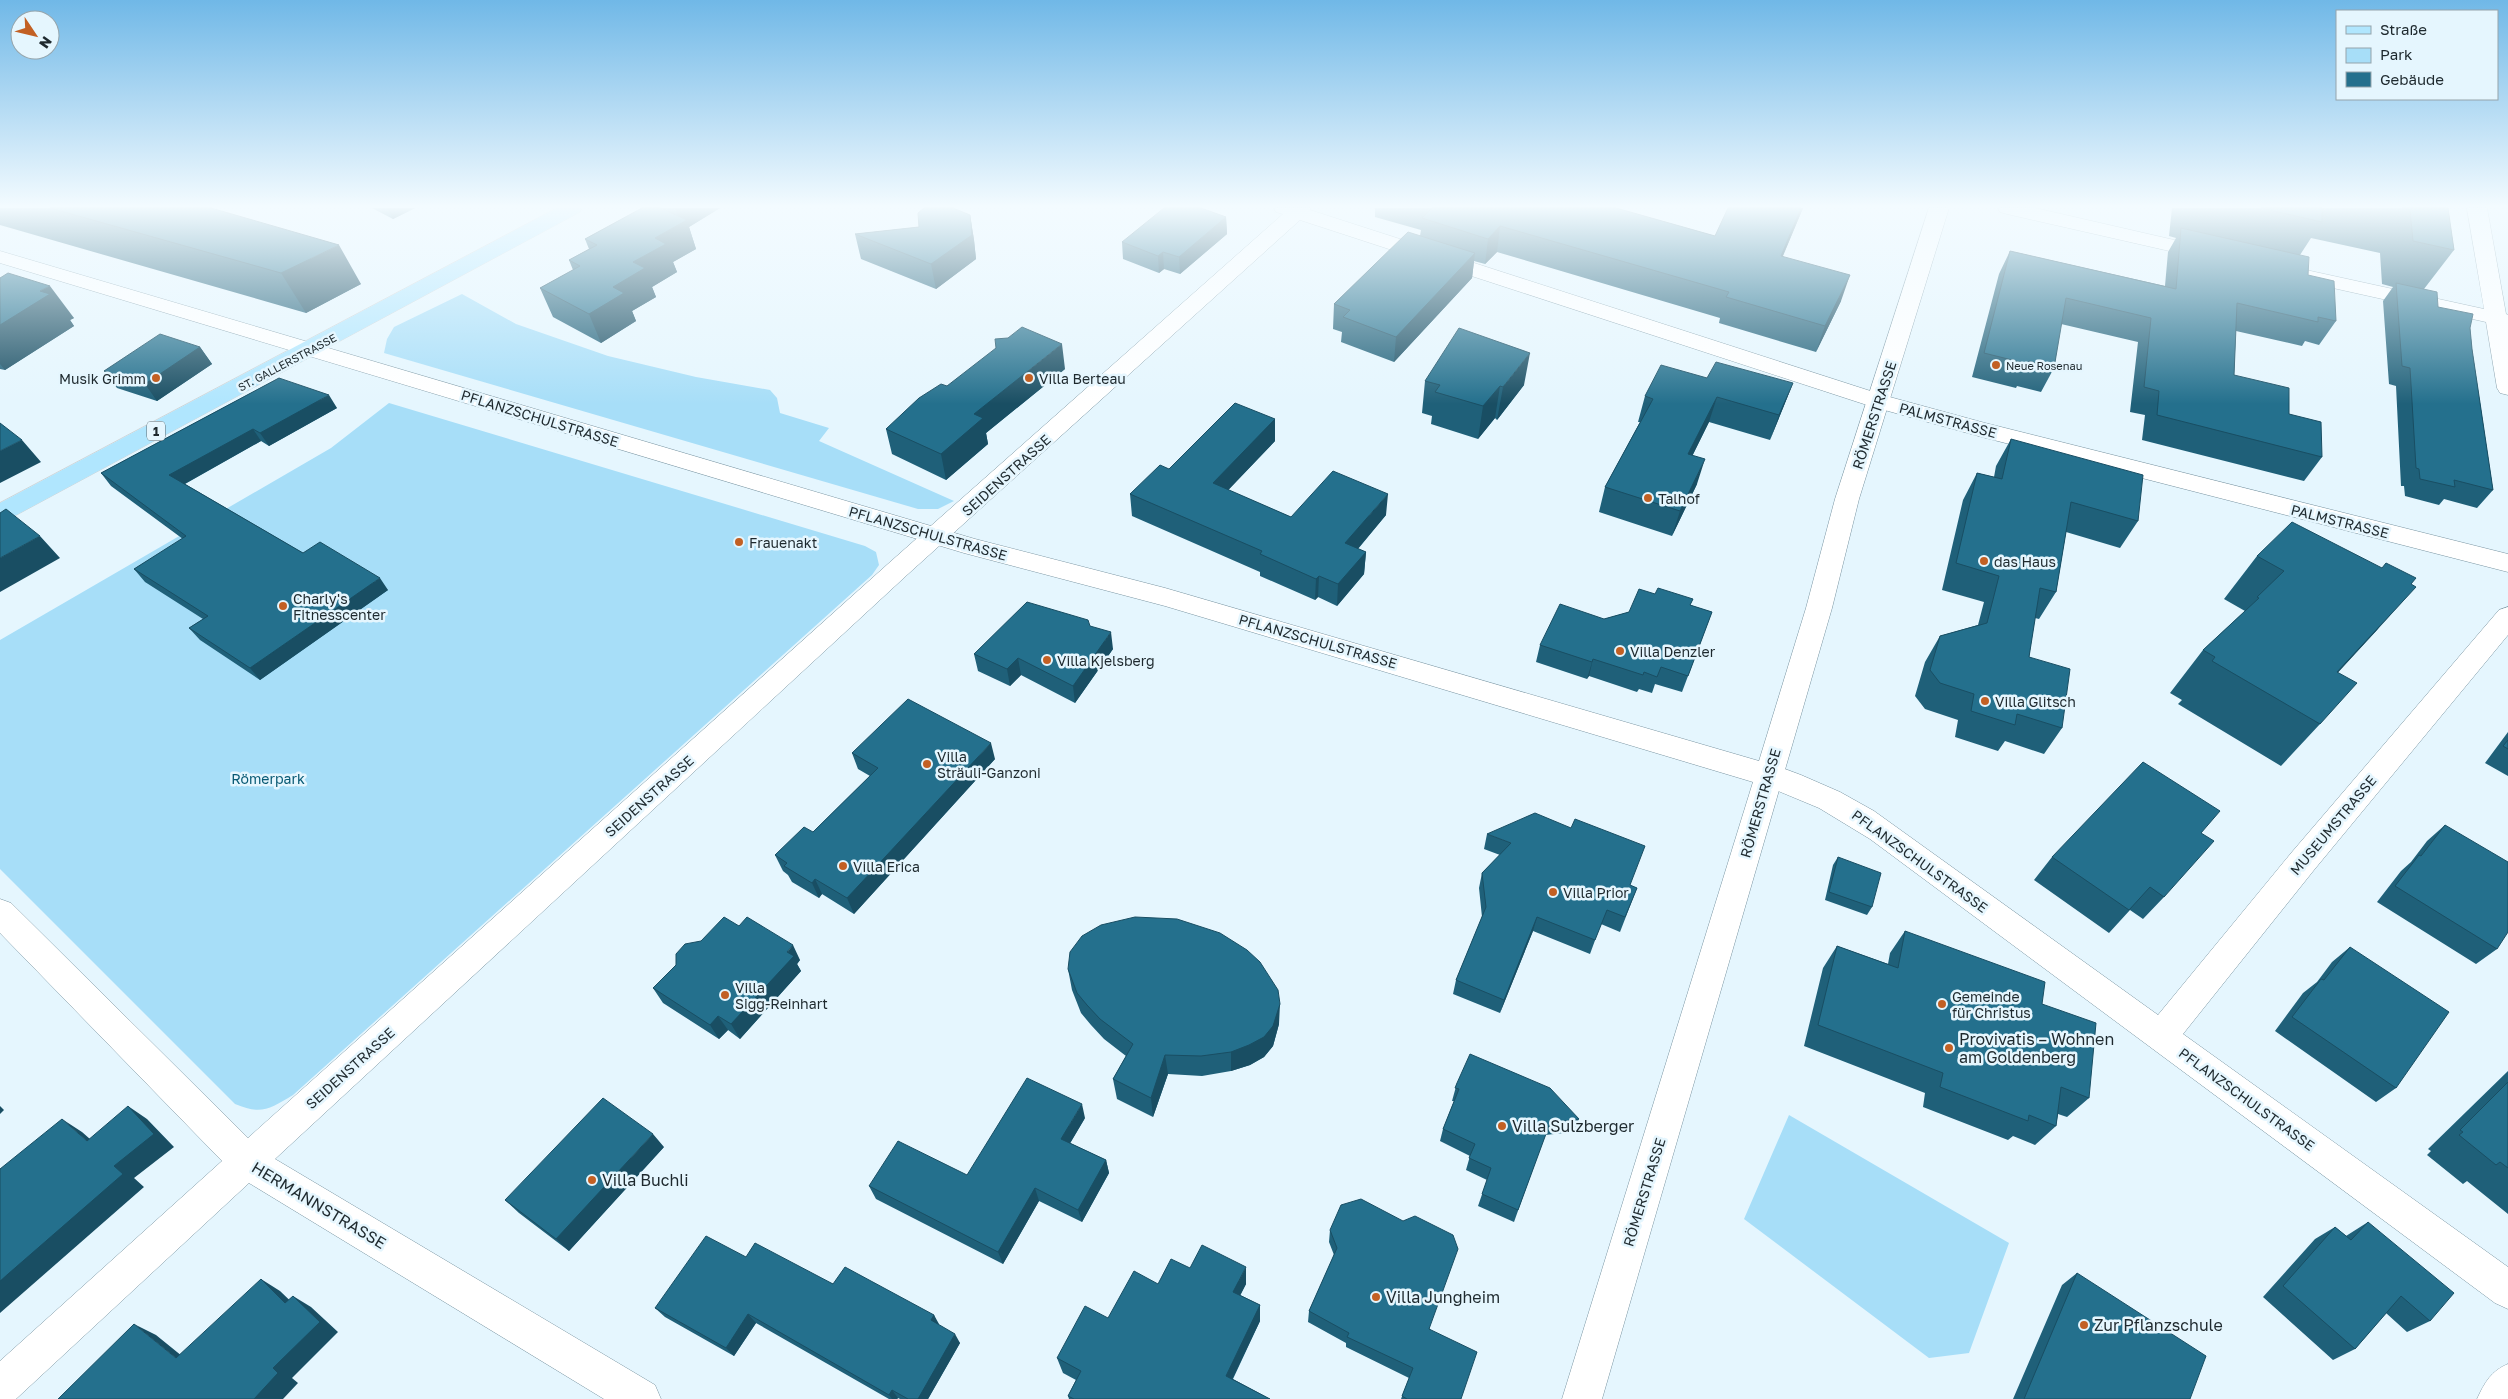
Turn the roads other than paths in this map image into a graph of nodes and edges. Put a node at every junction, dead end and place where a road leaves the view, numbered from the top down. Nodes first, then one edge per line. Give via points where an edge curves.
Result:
1 (55, 273) edge
2 (452, 273) edge
3 (1225, 273) edge
4 (1488, 273) edge
5 (1918, 273) edge
6 (2296, 273) edge
7 (2492, 273) edge
8 (2503, 320) edge
9 (311, 349) junction
10 (2508, 388) edge
11 (1878, 401) junction
12 (0, 514) edge
13 (937, 537) junction
14 (2508, 563) edge
15 (2508, 617) edge
16 (1769, 775) junction
17 (0, 912) edge
18 (2161, 1036) junction
19 (247, 1162) junction
20 (2508, 1290) edge
21 (2508, 1383) edge
22 (0, 1387) edge
23 (641, 1399) edge
24 (1582, 1399) edge
25 (2497, 1399) edge

1 - 9 street, PFLANZSCHULSTRASSE
2 - 9 main road, ST. GALLERSTRASSE / 1
3 - 13 street, SEIDENSTRASSE
4 - 11 street, PALMSTRASSE
5 - 11 street, RÖMERSTRASSE
6 - 8 street
7 - 8 street
8 - 10 street
9 - 12 main road, ST. GALLERSTRASSE / 1
9 - 13 street, PFLANZSCHULSTRASSE
11 - 14 street, PALMSTRASSE
11 - 16 street, RÖMERSTRASSE
13 - 16 street, PFLANZSCHULSTRASSE via 1165,597
13 - 19 street, SEIDENSTRASSE
15 - 18 street, MUSEUMSTRASSE via 2302,861
16 - 18 street, PFLANZSCHULSTRASSE via 1812,790 1864,818
16 - 24 street, RÖMERSTRASSE
17 - 19 street, HERMANNSTRASSE
18 - 20 street, PFLANZSCHULSTRASSE
19 - 22 street, SEIDENSTRASSE
19 - 23 street, HERMANNSTRASSE
21 - 25 street

